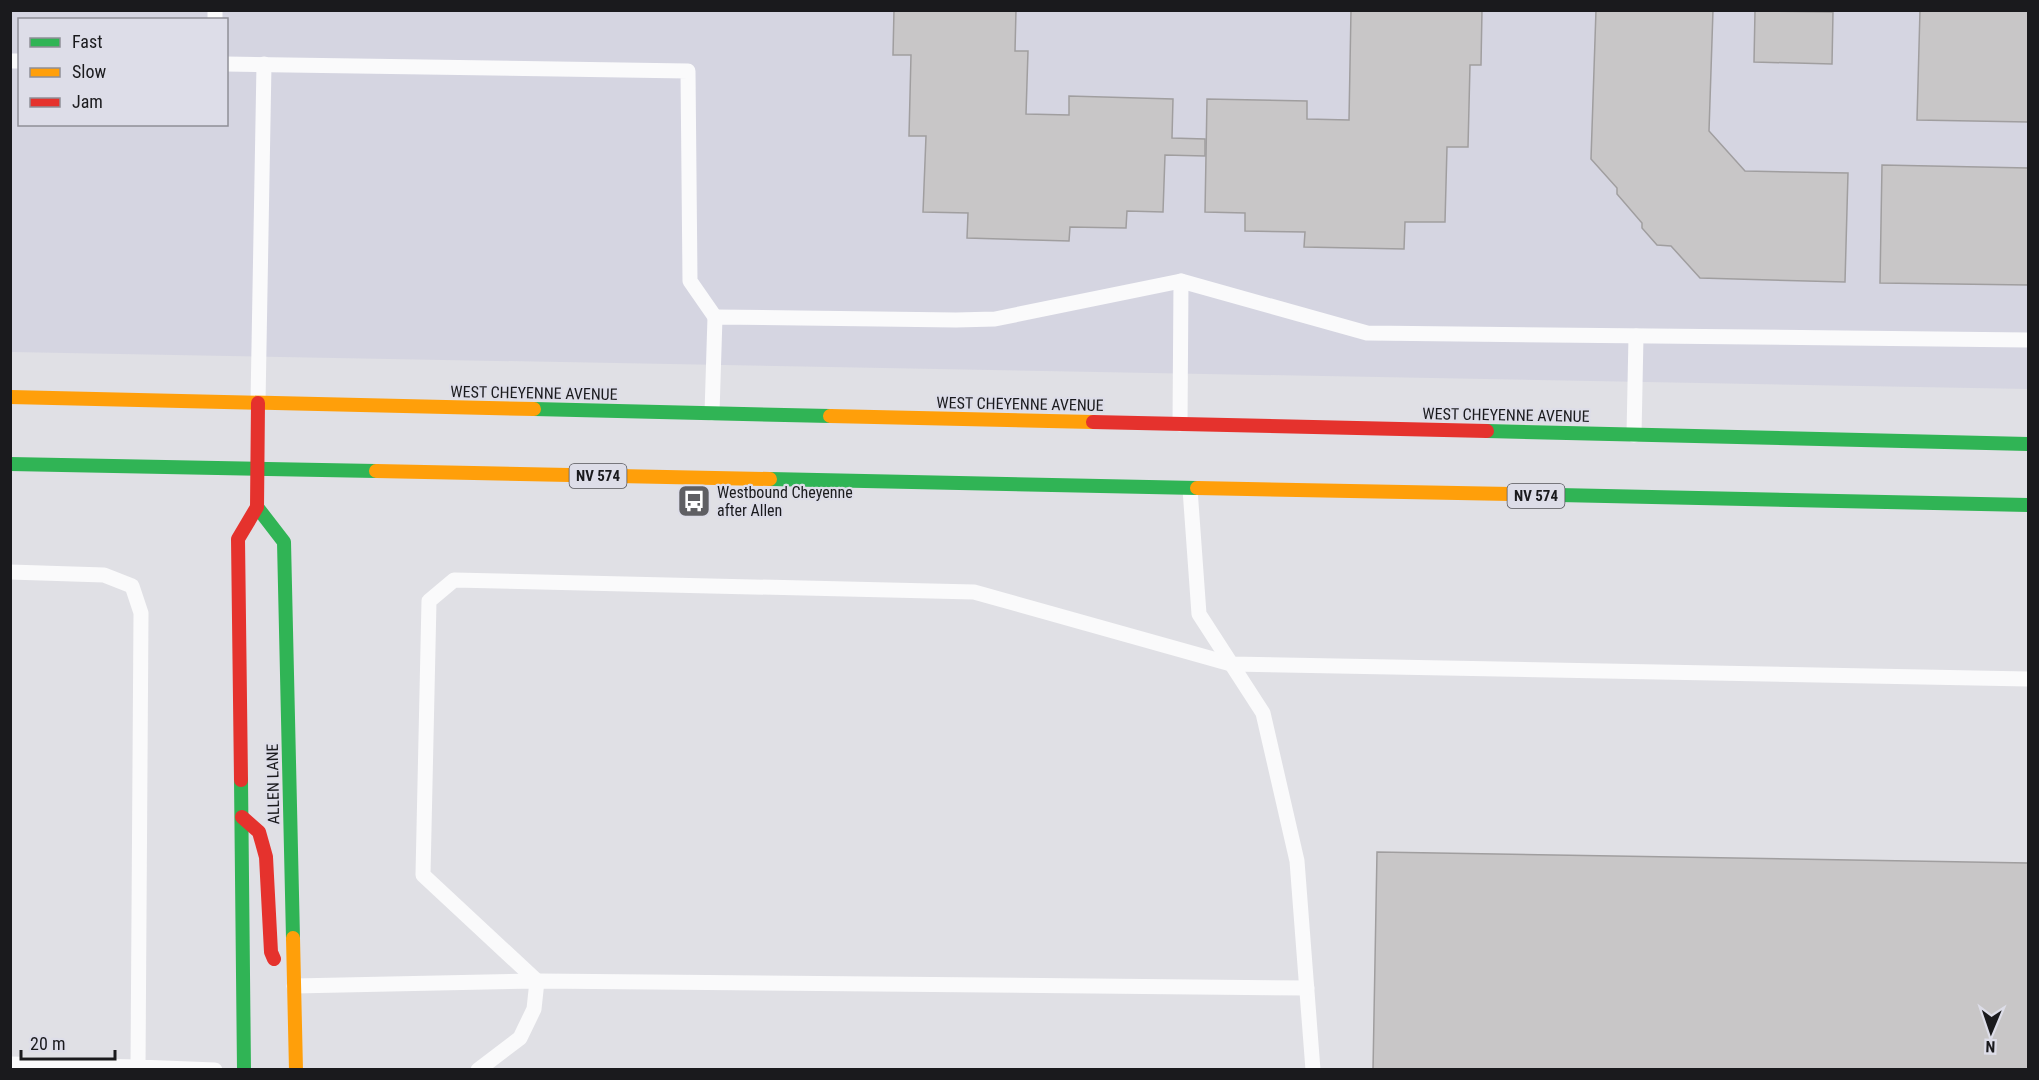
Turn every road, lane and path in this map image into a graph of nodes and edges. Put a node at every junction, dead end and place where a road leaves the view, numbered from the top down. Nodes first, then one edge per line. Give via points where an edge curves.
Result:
1 (228, 64) edge
2 (264, 64) junction
3 (1181, 281) junction
4 (715, 317) junction
5 (1636, 336) junction
6 (2028, 340) edge
7 (10, 397) edge
8 (258, 403) junction
9 (712, 413) junction
10 (1180, 424) junction
11 (1634, 435) junction
12 (2028, 444) edge
13 (10, 464) edge
14 (257, 469) junction
15 (1190, 489) junction
16 (2028, 505) edge
17 (257, 507) junction
18 (10, 572) edge
19 (1231, 664) junction
20 (2028, 679) edge
21 (242, 817) junction
22 (537, 981) junction
23 (294, 986) junction
24 (1307, 988) junction
25 (10, 1064) edge
26 (138, 1067) junction
27 (215, 1070) edge
28 (244, 1070) edge
29 (296, 1070) edge
30 (478, 1070) edge
31 (1313, 1070) edge

1 - 2 lane
2 - 4 lane via 688,71 690,281
2 - 8 lane
3 - 4 lane via 995,319
3 - 5 lane via 1367,333
3 - 10 lane
4 - 9 lane
5 - 6 lane
5 - 11 lane
7 - 8 main road, WEST CHEYENNE AVENUE
8 - 9 main road, WEST CHEYENNE AVENUE
8 - 14 main road
9 - 10 main road, WEST CHEYENNE AVENUE
10 - 11 main road, WEST CHEYENNE AVENUE
11 - 12 main road, WEST CHEYENNE AVENUE
13 - 14 main road, NV 574
14 - 15 main road, NV 574
14 - 17 main road
15 - 16 main road, NV 574
15 - 19 lane via 1199,614
17 - 21 main road, ALLEN LANE via 238,539
17 - 23 main road, ALLEN LANE via 284,542
18 - 26 lane via 104,575 132,586 141,613
19 - 20 lane
19 - 22 lane via 974,592 454,580 429,601 423,875
19 - 24 lane via 1263,713 1297,861
21 - 23 main road via 259,832 266,857 271,952 280,973
21 - 28 main road, ALLEN LANE
22 - 23 lane
22 - 24 lane
22 - 30 lane via 534,1009 520,1038
23 - 29 main road, ALLEN LANE
24 - 31 lane
25 - 26 lane
26 - 27 lane

